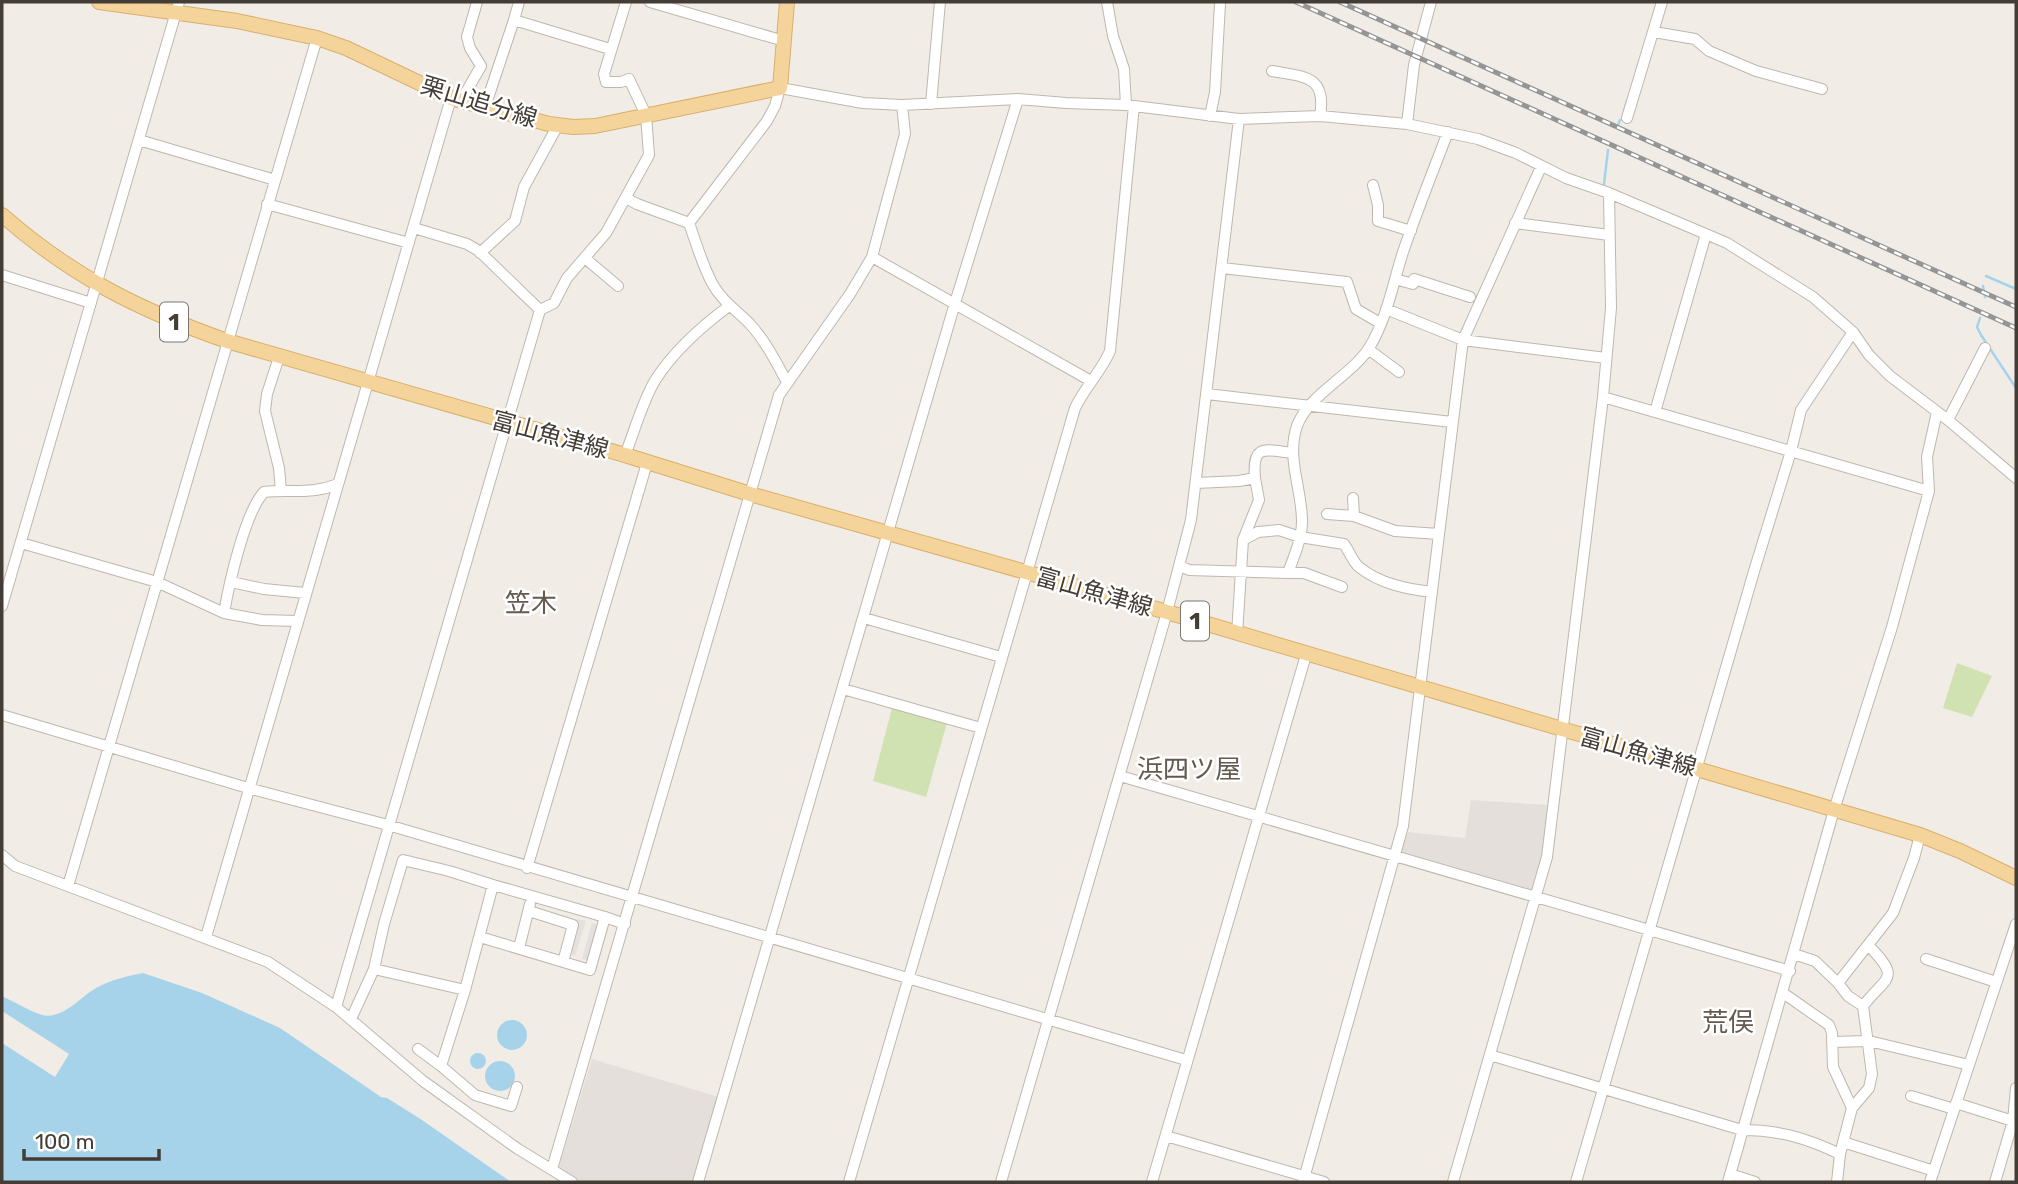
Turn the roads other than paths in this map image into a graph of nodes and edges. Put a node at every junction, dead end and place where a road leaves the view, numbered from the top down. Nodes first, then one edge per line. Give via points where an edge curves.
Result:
1 (100, 2) edge
2 (477, 2) edge
3 (519, 2) edge
4 (626, 2) edge
5 (650, 2) edge
6 (785, 2) edge
7 (940, 2) edge
8 (1107, 2) edge
9 (1431, 2) edge
10 (1662, 2) edge
11 (1220, 4) dead end
12 (178, 7) edge
13 (513, 20) junction
14 (1654, 32) junction
15 (317, 38) junction
16 (784, 41) junction
17 (610, 49) junction
18 (1272, 71) dead end
19 (780, 88) junction
20 (1822, 89) dead end
21 (1017, 99) junction
22 (456, 100) junction
23 (931, 104) junction
24 (902, 105) junction
25 (1130, 105) junction
26 (485, 107) junction
27 (646, 115) junction
28 (1210, 116) junction
29 (1320, 116) junction
30 (1627, 118) dead end
31 (1239, 119) junction
32 (1407, 124) junction
33 (558, 125) junction
34 (1448, 132) junction
35 (139, 140) junction
36 (1541, 167) junction
37 (275, 180) junction
38 (1373, 186) dead end
39 (1609, 193) junction
40 (626, 198) junction
41 (267, 204) junction
42 (2, 215) edge
43 (689, 223) junction
44 (1515, 223) junction
45 (414, 228) junction
46 (1411, 230) junction
47 (1706, 234) junction
48 (1609, 235) junction
49 (410, 243) junction
50 (480, 253) junction
51 (872, 257) junction
52 (586, 259) junction
53 (1222, 268) junction
54 (2, 275) edge
55 (1395, 279) junction
56 (97, 285) junction
57 (618, 286) dead end
58 (1470, 297) dead end
59 (91, 303) junction
60 (955, 303) junction
61 (729, 306) junction
62 (1386, 309) junction
63 (540, 310) junction
64 (1380, 323) junction
65 (1853, 332) junction
66 (227, 341) junction
67 (1462, 341) junction
68 (1985, 348) dead end
69 (1368, 349) junction
70 (279, 357) junction
71 (1606, 358) junction
72 (1399, 372) dead end
73 (1091, 381) junction
74 (787, 382) junction
75 (367, 383) junction
76 (1207, 394) junction
77 (1603, 397) junction
78 (1312, 404) junction
79 (1655, 412) junction
80 (1937, 412) junction
81 (1948, 420) junction
82 (1452, 422) junction
83 (505, 423) junction
84 (1791, 451) junction
85 (1293, 453) junction
86 (625, 455) junction
87 (647, 463) junction
88 (1255, 478) junction
89 (2016, 478) edge
90 (1196, 483) junction
91 (338, 484) junction
92 (281, 490) junction
93 (1929, 491) junction
94 (750, 494) junction
95 (1353, 498) dead end
96 (1328, 513) dead end
97 (1354, 516) junction
98 (888, 534) junction
99 (1439, 534) junction
100 (1300, 537) junction
101 (1243, 540) junction
102 (21, 543) junction
103 (1180, 566) junction
104 (1240, 572) junction
105 (1025, 573) junction
106 (1288, 573) junction
107 (157, 582) junction
108 (231, 582) junction
109 (1342, 587) dead end
110 (1432, 592) junction
111 (305, 593) junction
112 (2, 606) edge
113 (1167, 612) junction
114 (224, 613) junction
115 (864, 618) junction
116 (297, 621) junction
117 (1237, 634) junction
118 (1306, 655) junction
119 (1001, 657) junction
120 (1421, 687) junction
121 (843, 689) junction
122 (2, 715) edge
123 (981, 728) junction
124 (1562, 731) junction
125 (110, 747) junction
126 (1697, 768) junction
127 (1120, 776) junction
128 (248, 788) junction
129 (1834, 810) junction
130 (1259, 816) junction
131 (388, 825) junction
132 (1920, 835) junction
133 (2, 855) edge
134 (1396, 855) junction
135 (527, 867) junction
136 (2016, 878) edge
137 (493, 885) junction
138 (68, 886) junction
139 (533, 896) junction
140 (1537, 896) junction
141 (633, 897) junction
142 (577, 908) junction
143 (529, 911) junction
144 (605, 917) junction
145 (625, 924) junction
146 (2016, 924) edge
147 (573, 925) junction
148 (1650, 929) junction
149 (206, 937) junction
150 (480, 937) junction
151 (770, 939) junction
152 (1868, 945) junction
153 (519, 948) junction
154 (1794, 954) junction
155 (1926, 959) dead end
156 (563, 962) junction
157 (374, 968) junction
158 (1790, 971) junction
159 (908, 979) junction
160 (1996, 982) junction
161 (1838, 983) junction
162 (465, 990) junction
163 (1783, 993) junction
164 (1863, 1006) junction
165 (336, 1007) junction
166 (351, 1019) junction
167 (1048, 1021) junction
168 (1869, 1041) junction
169 (1832, 1042) junction
170 (418, 1049) dead end
171 (1490, 1055) junction
172 (1186, 1060) junction
173 (1969, 1065) junction
174 (441, 1066) junction
175 (517, 1087) dead end
176 (1604, 1088) junction
177 (2016, 1088) edge
178 (1911, 1096) dead end
179 (1955, 1106) junction
180 (1852, 1108) junction
181 (2015, 1121) edge
182 (1742, 1130) junction
183 (1166, 1136) junction
184 (1843, 1142) junction
185 (1840, 1154) junction
186 (552, 1169) junction
187 (1932, 1177) edge
188 (1729, 1178) edge
189 (1303, 1179) edge
190 (572, 1182) edge
191 (698, 1182) edge
192 (849, 1182) edge
193 (1001, 1182) edge
194 (1152, 1182) edge
195 (1324, 1182) edge
196 (1453, 1182) edge
197 (1576, 1182) edge
198 (1755, 1182) edge
199 (1837, 1182) edge
200 (1994, 1182) edge

1 - 12 main road, 栗山追分線
2 - 22 street via 467,37 481,66
3 - 13 street
4 - 17 street
5 - 16 street
6 - 16 main road
7 - 23 street
8 - 25 street
9 - 32 street via 1414,65
10 - 14 street
11 - 28 street
12 - 15 main road, 栗山追分線
12 - 35 street
13 - 17 street
13 - 26 street
14 - 20 street via 1695,39 1709,51 1756,71
14 - 30 street
15 - 22 main road, 栗山追分線
15 - 37 street
16 - 19 main road
17 - 27 street via 606,82 629,79
18 - 29 street via 1310,78 1317,84 1323,100
19 - 24 street
19 - 27 main road, 栗山追分線
19 - 43 street via 767,121
21 - 23 street
21 - 25 street
21 - 60 street
22 - 26 main road, 栗山追分線
22 - 45 street
23 - 24 street
24 - 51 street via 905,134
25 - 28 street
25 - 73 street via 1110,351
26 - 33 main road, 栗山追分線
27 - 33 main road, 栗山追分線 via 595,126
27 - 40 street via 649,155
28 - 31 street
29 - 31 street
29 - 32 street
31 - 53 street
32 - 34 street
33 - 50 street via 524,187 517,217
34 - 36 street via 1516,153
34 - 46 street
35 - 37 street
35 - 56 street
36 - 39 street
36 - 44 street
37 - 41 street
38 - 46 street via 1378,221
39 - 47 street
39 - 48 street
40 - 43 street
40 - 52 street
41 - 49 street
41 - 66 street
42 - 56 main road, 1 via 50,255
43 - 61 street via 713,285
44 - 48 street
44 - 67 street
45 - 49 street
45 - 50 street via 467,244
46 - 55 street
47 - 65 street via 1813,297
47 - 79 street
48 - 71 street via 1611,308
49 - 75 street
50 - 63 street
51 - 60 street
51 - 74 street
52 - 57 street
52 - 63 street via 567,278 554,303
53 - 64 street via 1346,282 1356,309
53 - 76 street
54 - 59 street
55 - 58 street via 1413,284 1414,279
55 - 62 street
56 - 59 street
56 - 66 main road, 1 via 178,324
59 - 102 street
60 - 73 street
60 - 98 street
61 - 74 street via 750,323
61 - 86 street via 685,344 655,380
62 - 64 street
62 - 67 street
63 - 83 street
64 - 69 street
65 - 80 street via 1890,376
65 - 84 street via 1801,410
66 - 70 main road, 1
66 - 107 street
67 - 71 street
67 - 82 street
68 - 81 street
69 - 72 street
69 - 78 street
70 - 75 main road, 1
70 - 92 street via 265,411
71 - 77 street
73 - 105 street via 1075,408
74 - 94 street via 779,395
75 - 83 main road, 富山魚津線 / 1
75 - 91 street
76 - 78 street
76 - 90 street
77 - 79 street
77 - 124 street
78 - 82 street
78 - 85 street via 1298,424
79 - 84 street
80 - 81 street
80 - 93 street via 1927,457
81 - 89 street
82 - 99 street
83 - 86 main road, 富山魚津線 / 1
83 - 131 street
84 - 93 street
84 - 126 street
85 - 88 street via 1261,450 1254,462
85 - 100 street
86 - 87 main road, 富山魚津線 / 1
87 - 94 main road, 富山魚津線 / 1
87 - 135 street
88 - 90 street
88 - 101 street via 1259,500
90 - 103 street
91 - 92 street via 300,493
91 - 111 street
92 - 108 street via 264,492 257,500
93 - 129 street
94 - 98 main road, 富山魚津線 / 1
94 - 141 street
95 - 97 street
96 - 97 street
97 - 99 street via 1395,531
98 - 105 main road, 富山魚津線 / 1
98 - 115 street
99 - 110 street
100 - 101 street via 1279,530 1258,532
100 - 106 street
100 - 110 street via 1345,544 1357,566 1383,581
101 - 104 street
102 - 107 street
102 - 112 street
103 - 104 street
103 - 113 street
104 - 106 street
104 - 117 street
105 - 113 main road, 富山魚津線 / 1
105 - 119 street
106 - 109 street via 1304,573
107 - 114 street
107 - 125 street
108 - 111 street
108 - 114 street
110 - 120 street
111 - 116 street
113 - 117 main road, 富山魚津線 / 1
113 - 127 street
114 - 116 street
115 - 119 street
115 - 121 street
116 - 128 street
117 - 118 main road, 富山魚津線 / 1
118 - 120 main road, 富山魚津線 / 1
118 - 130 street
119 - 123 street
120 - 124 main road, 富山魚津線 / 1
120 - 134 street
121 - 123 street
121 - 151 street
122 - 125 street
123 - 159 street
124 - 126 main road, 富山魚津線 / 1
124 - 140 street via 1547,858
125 - 128 street
125 - 138 street
126 - 129 main road, 富山魚津線 / 1
126 - 148 street
127 - 130 street
127 - 167 street
128 - 131 street
128 - 149 street
129 - 132 main road, 富山魚津線 / 1
129 - 154 street
130 - 134 street
130 - 172 street
131 - 135 street
131 - 165 street
132 - 136 main road, 富山魚津線 / 1
132 - 152 street via 1893,913
133 - 138 street via 15,866
134 - 140 street
134 - 189 street
135 - 141 street
137 - 139 street
137 - 150 street
137 - 157 street via 403,860
138 - 149 street
139 - 142 street
139 - 143 street
140 - 148 street
140 - 171 street
141 - 145 street
141 - 151 street
142 - 144 street
142 - 147 street
143 - 147 street
143 - 153 street
144 - 145 street
144 - 156 street via 590,970
145 - 186 street
146 - 160 street
147 - 156 street
148 - 158 street
148 - 176 street
149 - 165 street via 268,962
150 - 153 street
150 - 162 street
151 - 159 street
151 - 191 street
152 - 161 street
152 - 164 street via 1889,973 1885,984
153 - 156 street
154 - 158 street
154 - 161 street via 1815,961
155 - 160 street
157 - 162 street
157 - 166 street
158 - 163 street
159 - 167 street
159 - 192 street
160 - 173 street
161 - 164 street
162 - 174 street
163 - 169 street via 1829,1025
163 - 182 street
164 - 168 street
165 - 166 street
166 - 186 street via 424,1081
167 - 172 street
167 - 193 street
168 - 169 street
168 - 173 street
168 - 180 street via 1869,1088
169 - 180 street via 1833,1067
170 - 174 street
171 - 176 street
171 - 196 street
172 - 183 street
173 - 179 street
174 - 175 street via 475,1095 511,1106
176 - 182 street
176 - 197 street
177 - 181 street
178 - 179 street
179 - 181 street
179 - 187 street
180 - 184 street
181 - 200 street
182 - 185 street via 1809,1139
182 - 188 street
183 - 189 street
183 - 194 street
184 - 185 street
184 - 187 street via 1895,1156
185 - 199 street
186 - 190 street
188 - 198 street
189 - 195 street

